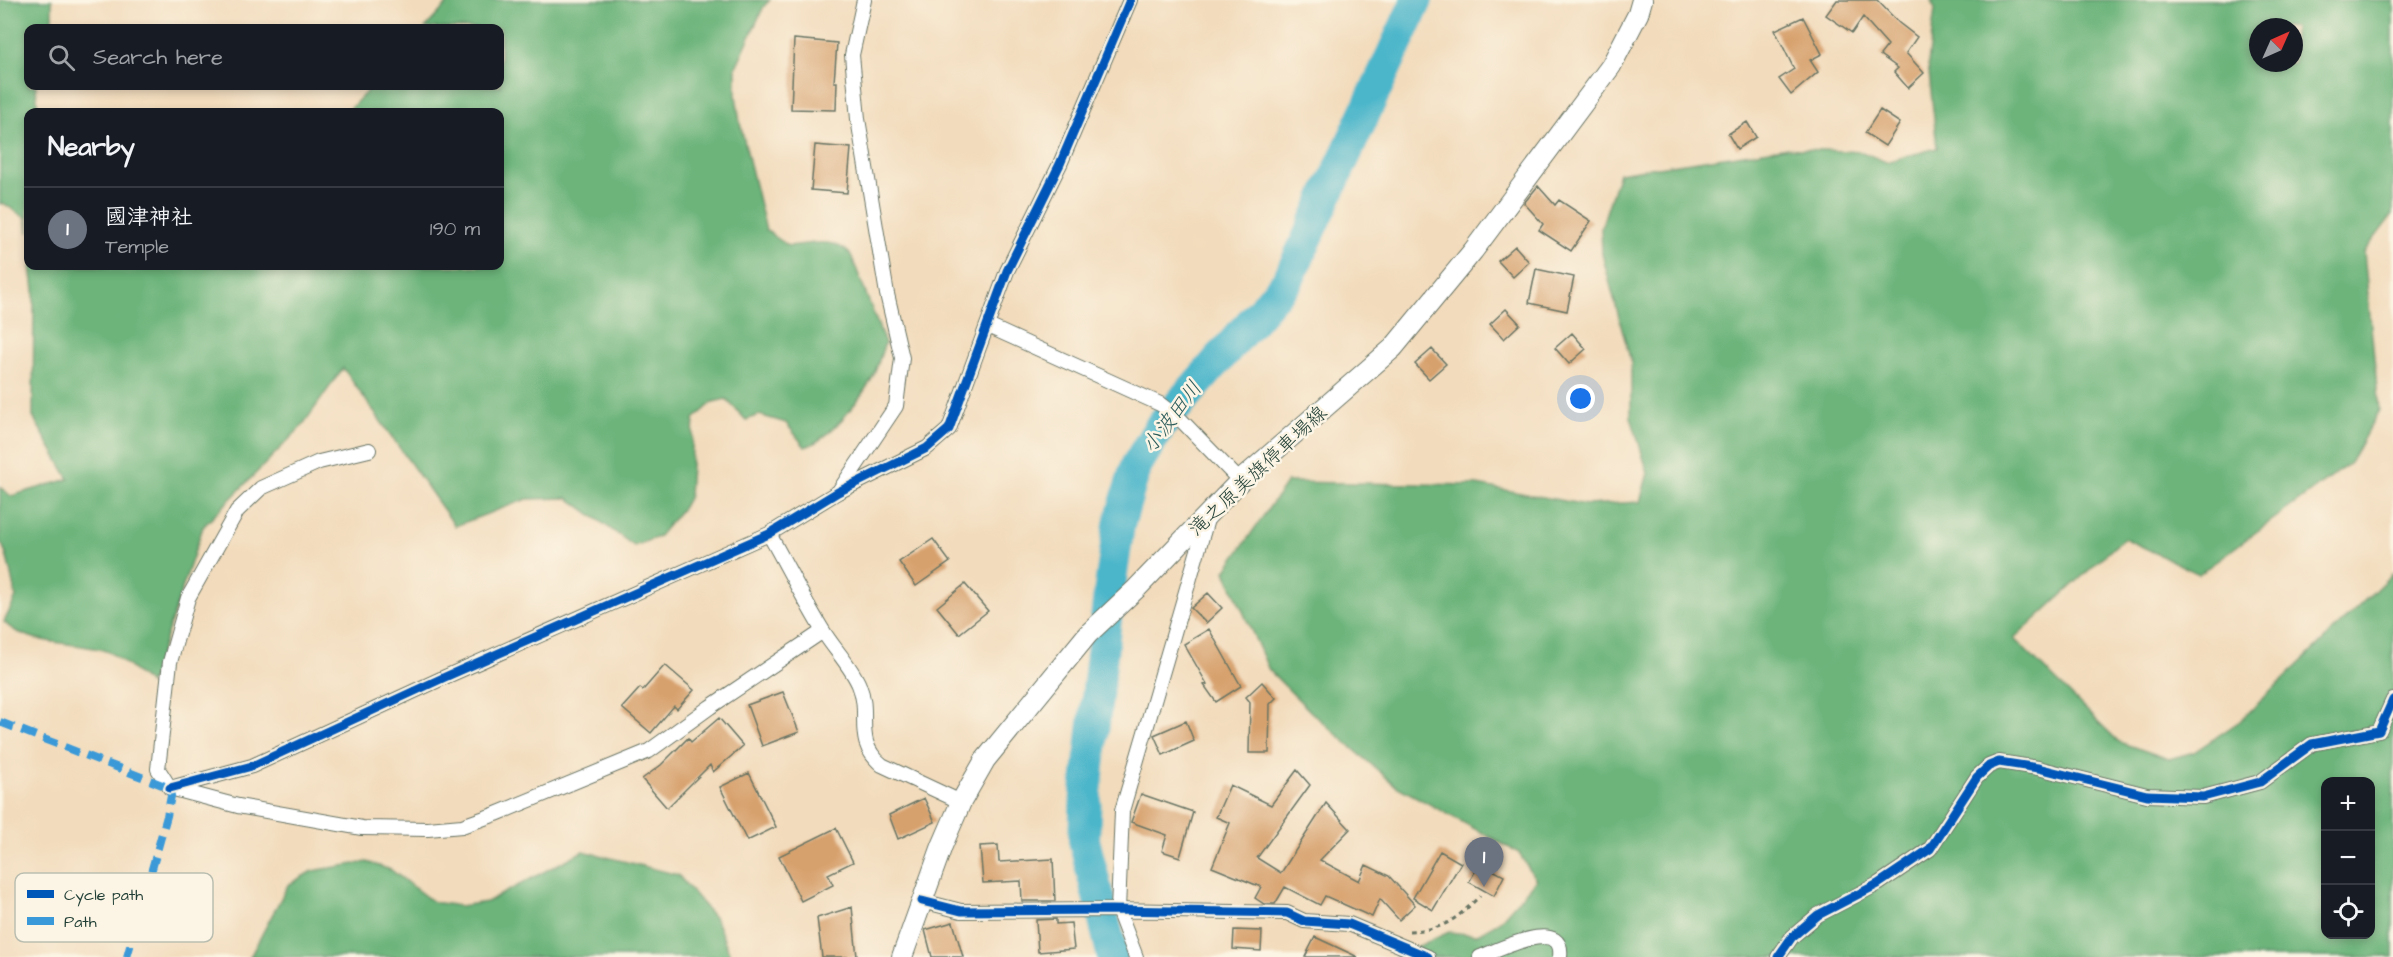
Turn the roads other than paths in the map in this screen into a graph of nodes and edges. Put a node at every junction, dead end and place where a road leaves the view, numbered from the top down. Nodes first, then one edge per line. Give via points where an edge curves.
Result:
1 (864, 0) edge
2 (1130, 0) edge
3 (1642, 0) edge
4 (988, 326) junction
5 (369, 450) dead end
6 (1240, 481) junction
7 (838, 492) junction
8 (1209, 514) junction
9 (769, 534) junction
10 (823, 630) junction
11 (2393, 700) edge
12 (170, 788) junction
13 (961, 802) junction
14 (922, 901) junction
15 (1114, 910) junction
16 (903, 957) edge
17 (1136, 957) edge
18 (1428, 957) edge
19 (1480, 957) edge
20 (1560, 957) edge
21 (1778, 957) edge

1 - 7 street via 852,55 858,119 887,294 902,358 896,406
2 - 4 street via 1060,164 1006,271
3 - 6 main road, 滝之原美旗停車場線 via 1611,66 1473,251 1393,348
4 - 6 street via 1160,404 1181,420
4 - 7 street via 949,429 927,448
5 - 12 street via 319,462 261,488 237,511 188,598 170,662 158,769
6 - 8 main road, 滝之原美旗停車場線
7 - 9 street
8 - 13 main road, 滝之原美旗停車場線 via 1088,634 985,760
8 - 15 street via 1122,811
9 - 10 street
9 - 12 street via 252,766
10 - 12 street via 649,751 462,826 428,830 362,828 238,806
10 - 13 street via 859,684 865,739 873,758
11 - 21 street via 2379,731 2313,744 2260,782 2204,797 2146,795 2038,768 1999,762 1989,766 1977,777 1930,849 1878,884 1818,915 1792,937
13 - 14 main road, 滝之原美旗停車場線
14 - 15 street via 961,911
14 - 16 main road, 滝之原美旗停車場線
15 - 17 street
15 - 18 street via 1287,913 1304,921 1349,924
19 - 20 street via 1550,936 1560,945

